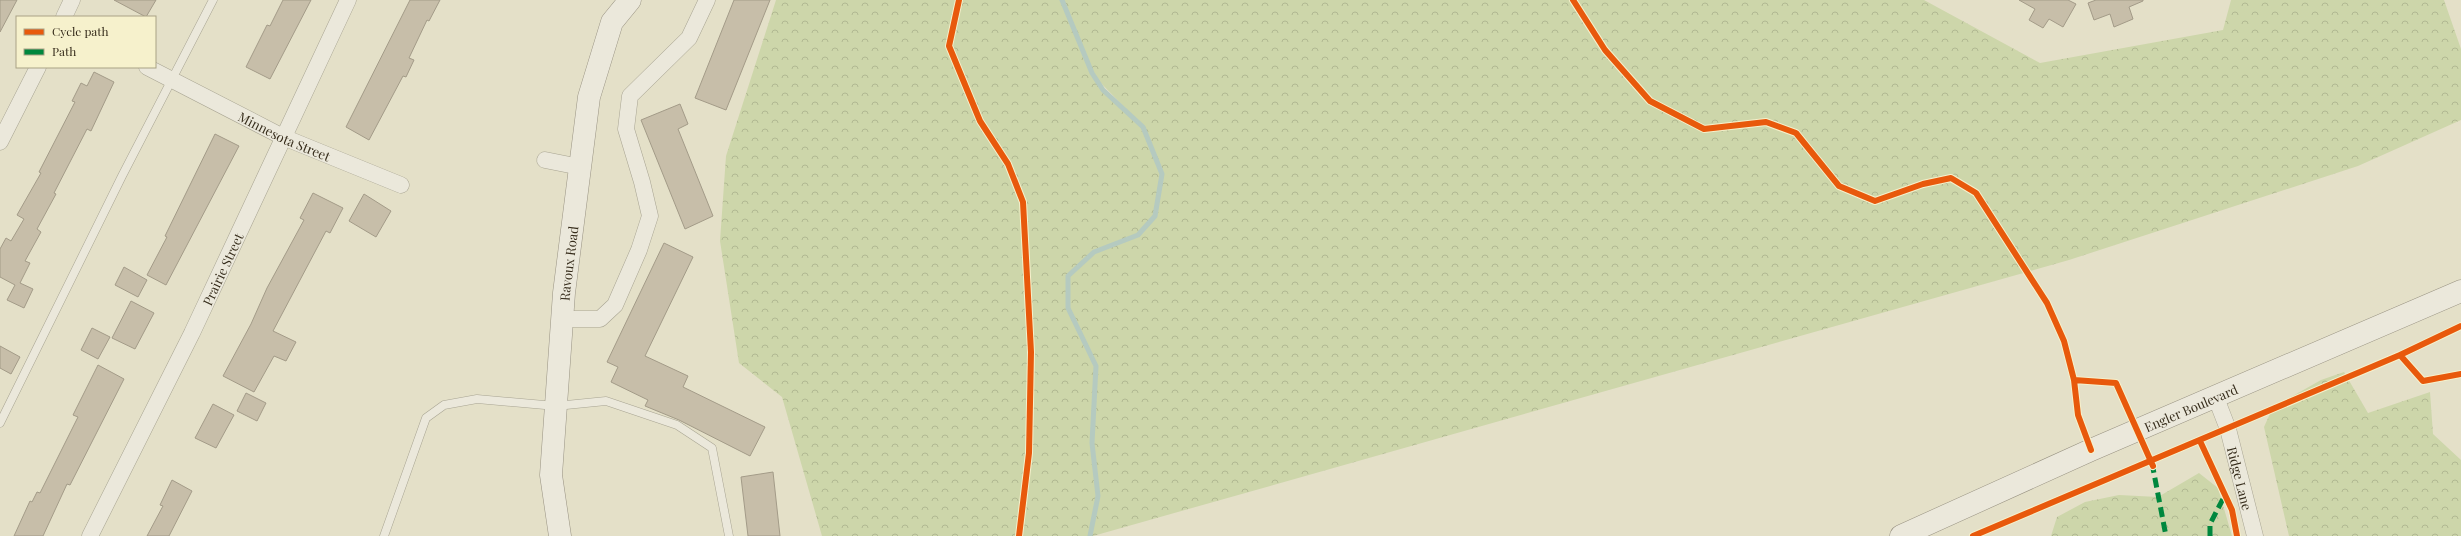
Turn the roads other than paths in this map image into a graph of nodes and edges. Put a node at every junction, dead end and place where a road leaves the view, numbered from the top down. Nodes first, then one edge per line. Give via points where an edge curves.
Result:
1 (72, 0) edge
2 (213, 0) edge
3 (348, 0) edge
4 (630, 0) edge
5 (707, 0) edge
6 (64, 16) edge
7 (37, 68) edge
8 (149, 68) edge
9 (173, 80) junction
10 (283, 137) junction
11 (0, 142) edge
12 (545, 160) dead end
13 (580, 167) junction
14 (401, 185) dead end
15 (2461, 291) edge
16 (562, 319) junction
17 (2216, 398) junction
18 (556, 406) junction
19 (0, 423) edge
20 (90, 536) edge
21 (384, 536) edge
22 (560, 536) edge
23 (729, 536) edge
24 (1901, 536) edge
25 (2255, 536) edge

1 - 6 street
2 - 9 lane
3 - 10 street, Prairie Street
4 - 13 main road, Ravoux Road via 612,22 589,97
5 - 16 street via 689,38 630,96 626,129 650,216 639,250 615,305 600,319
7 - 11 street
8 - 9 street, Minnesota Street
9 - 10 street, Minnesota Street
9 - 19 lane via 122,176
10 - 14 street, Minnesota Street
10 - 20 street, Prairie Street via 192,333
12 - 13 street
13 - 16 main road, Ravoux Road
15 - 17 main road, Engler Boulevard
16 - 18 main road, Ravoux Road
17 - 24 main road, Engler Boulevard via 2091,450
17 - 25 street, Ridge Lane via 2228,429
18 - 21 lane via 477,399 444,405 426,418
18 - 22 main road, Ravoux Road via 551,475
18 - 23 lane via 606,401 677,425 712,448

